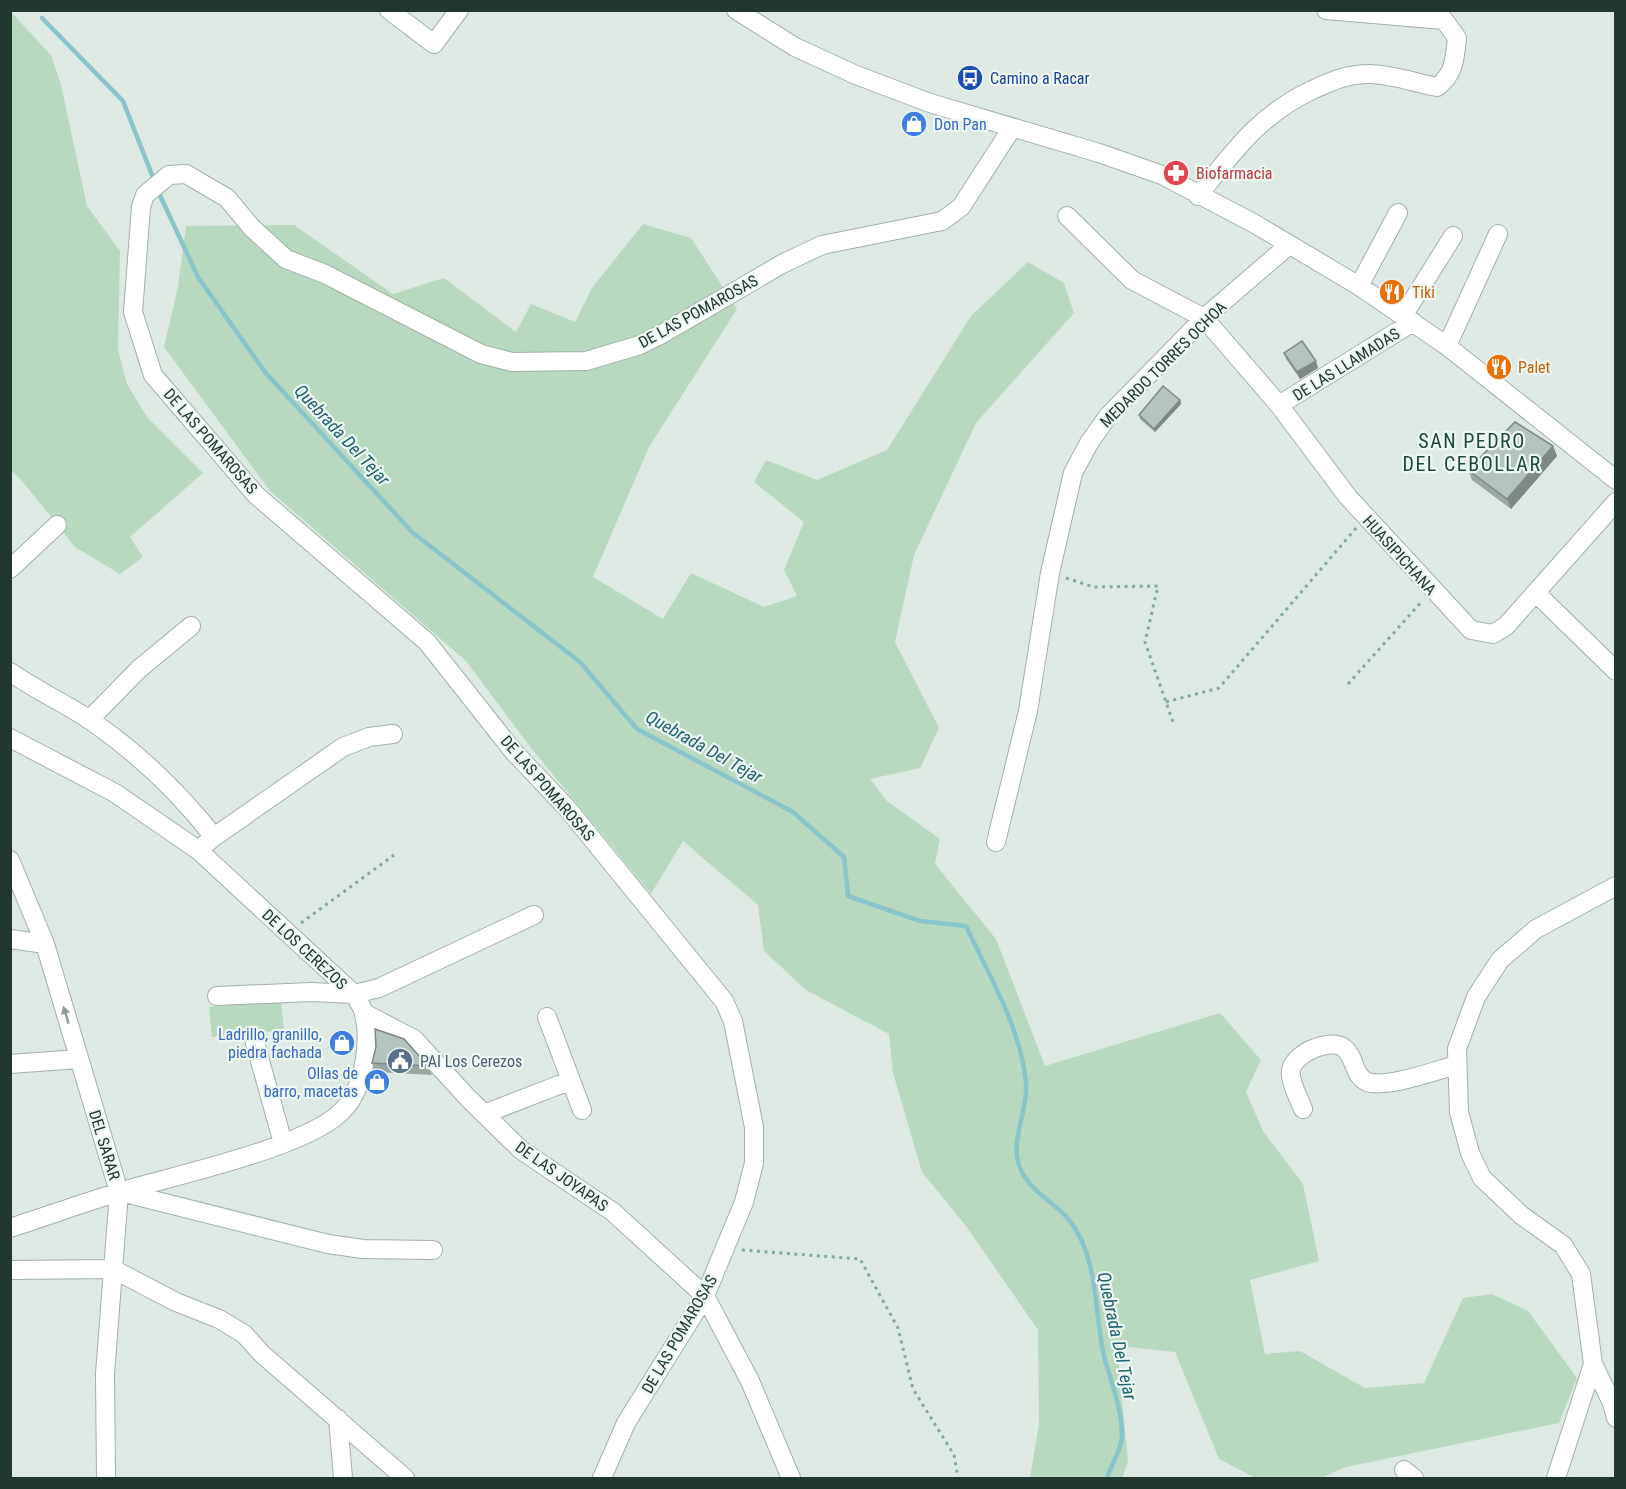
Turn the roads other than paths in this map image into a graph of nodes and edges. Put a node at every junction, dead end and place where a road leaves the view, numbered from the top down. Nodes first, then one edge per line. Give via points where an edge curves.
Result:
1 (389, 10) edge
2 (459, 10) edge
3 (736, 10) edge
4 (1326, 10) edge
5 (1012, 128) junction
6 (1198, 196) junction
7 (1398, 213) dead end
8 (1067, 216) dead end
9 (1498, 234) dead end
10 (1453, 236) dead end
11 (1289, 245) junction
12 (1359, 286) junction
13 (1204, 318) junction
14 (1408, 319) junction
15 (1448, 346) junction
16 (1279, 405) junction
17 (1616, 480) edge
18 (1616, 502) edge
19 (57, 525) dead end
20 (10, 568) edge
21 (1536, 593) junction
22 (191, 626) dead end
23 (1616, 671) edge
24 (10, 672) edge
25 (89, 720) junction
26 (393, 734) dead end
27 (10, 738) edge
28 (214, 837) junction
29 (996, 842) dead end
30 (198, 850) junction
31 (10, 860) edge
32 (1616, 886) edge
33 (534, 915) dead end
34 (10, 939) edge
35 (45, 944) junction
36 (354, 994) junction
37 (217, 996) dead end
38 (364, 1013) junction
39 (547, 1017) dead end
40 (255, 1042) dead end
41 (79, 1059) junction
42 (10, 1064) edge
43 (1457, 1065) junction
44 (569, 1081) junction
45 (1303, 1109) dead end
46 (582, 1110) dead end
47 (484, 1114) junction
48 (283, 1143) junction
49 (119, 1192) junction
50 (10, 1228) edge
51 (433, 1250) dead end
52 (114, 1269) junction
53 (10, 1270) edge
54 (705, 1296) junction
55 (1593, 1364) junction
56 (1614, 1408) edge
57 (338, 1419) junction
58 (106, 1479) edge
59 (343, 1479) edge
60 (405, 1479) edge
61 (602, 1479) edge
62 (791, 1479) edge
63 (1556, 1479) edge

1 - 2 street via 434,44
3 - 5 street via 795,47 856,75
4 - 6 street via 1444,20 1457,38 1455,64 1446,81 1437,87 1372,73 1352,74 1297,97 1270,114 1229,154
5 - 6 street via 1162,175
5 - 54 street, DE LAS POMAROSAS via 961,207 942,221 822,245 640,345 586,361 512,362 481,354 325,274 286,259 227,198 186,174 169,175 145,195 136,249 133,312 153,375 256,495 427,642 513,751 567,808 724,1001 733,1021 754,1127 754,1163 744,1202
6 - 11 street
7 - 12 street
8 - 13 street via 1132,280
9 - 15 street
10 - 14 street
11 - 12 street
11 - 13 street, MEDARDO TORRES OCHOA
12 - 14 street
13 - 16 street, HUASIPICHANA
13 - 29 street, MEDARDO TORRES OCHOA via 1108,416 1073,473 1050,573 1028,711
14 - 15 street
14 - 16 street, DE LAS LLAMADAS
15 - 17 street
16 - 21 street, HUASIPICHANA via 1366,517 1465,626 1492,634 1506,626
18 - 21 street, HUASIPICHANA
19 - 20 street
21 - 23 street
22 - 25 street via 139,669
24 - 25 street
25 - 28 street via 169,783
26 - 28 street via 369,737 343,747
27 - 30 street, DE LOS CEREZOS via 115,793
28 - 30 street
30 - 36 street, DE LOS CEREZOS
31 - 35 street, DEL SARAR
32 - 43 street via 1536,929 1500,960 1476,997 1459,1038
33 - 36 street via 379,988
34 - 35 street
41 -> 35 street, DEL SARAR
36 - 37 street
36 - 38 street, DE LOS CEREZOS
38 - 47 street, DE LAS JOYAPAS via 414,1040
38 - 48 street, DE LOS CEREZOS via 365,1068 355,1094 343,1110 316,1130
39 - 44 street
40 - 48 street
41 - 42 street
41 - 49 street, DEL SARAR
43 - 45 street via 1368,1083 1360,1078 1347,1049 1338,1044 1325,1045 1293,1062 1290,1072
43 - 55 street via 1461,1121 1482,1178 1521,1215 1563,1245 1581,1274
44 - 46 street
44 - 47 street
47 - 54 street, DE LAS JOYAPAS via 521,1150 613,1212
48 - 49 street, DE LOS CEREZOS
49 - 50 street, DE LOS CEREZOS
49 - 51 street via 328,1244
49 - 52 street, DEL SARAR
52 - 53 street
52 - 57 street via 244,1334
52 - 58 street, DEL SARAR via 105,1374
54 - 61 street, DE LAS POMAROSAS via 626,1423
54 - 62 street, DE LAS JOYAPAS via 750,1381
55 - 56 street
55 - 63 street
57 - 59 street
57 - 60 street

